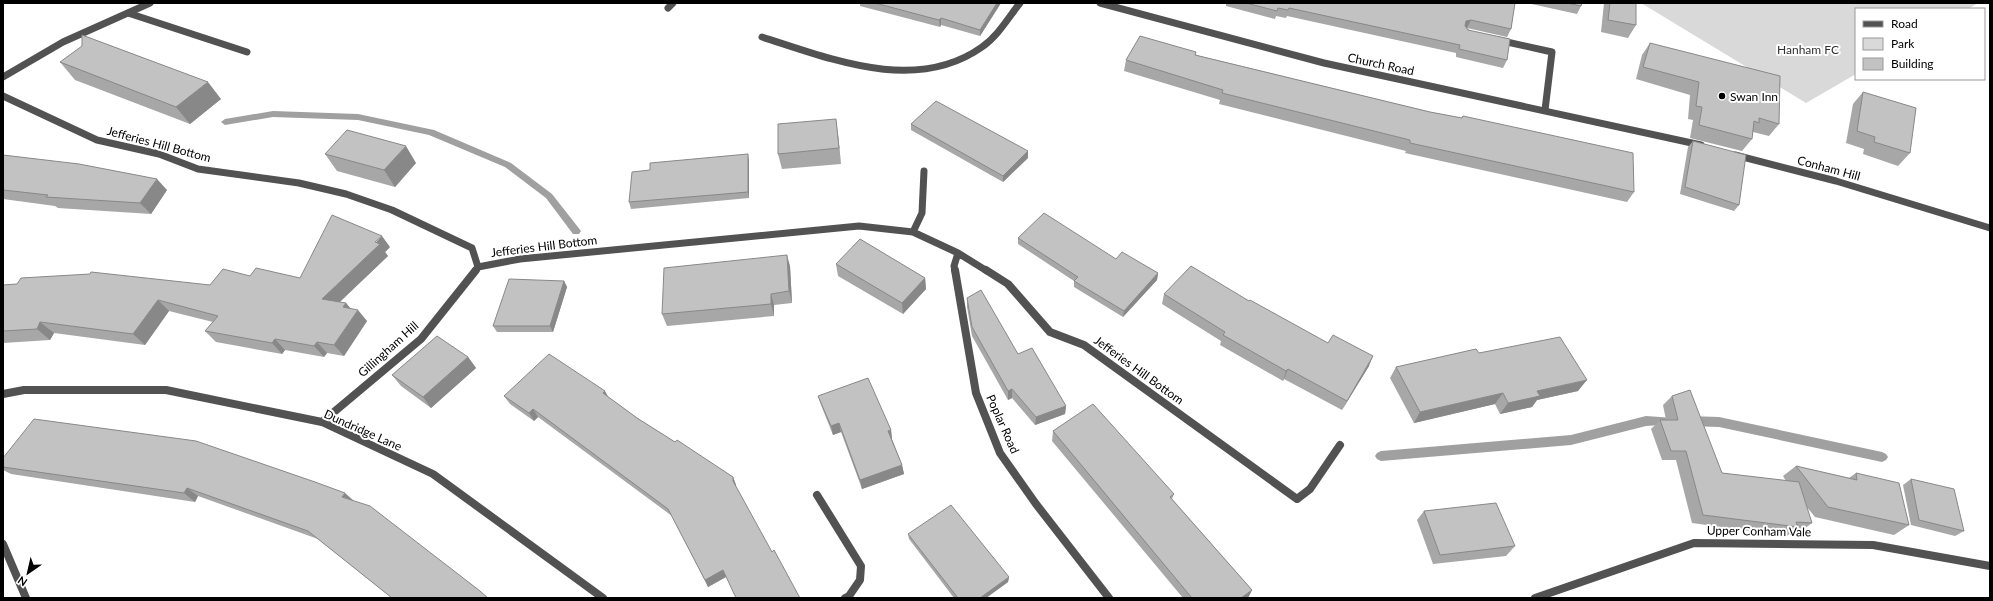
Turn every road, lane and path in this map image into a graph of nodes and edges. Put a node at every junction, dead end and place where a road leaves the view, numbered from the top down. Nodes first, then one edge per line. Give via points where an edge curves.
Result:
1 (150, 3) edge
2 (1020, 3) edge
3 (1100, 3) edge
4 (128, 13) junction
5 (762, 37) dead end
6 (1490, 38) edge
7 (247, 52) dead end
8 (4, 74) edge
9 (3, 96) edge
10 (1545, 110) junction
11 (1706, 147) edge
12 (1729, 153) edge
13 (924, 171) dead end
14 (1989, 227) edge
15 (913, 232) junction
16 (958, 253) junction
17 (478, 267) junction
18 (3, 394) edge
19 (322, 422) junction
20 (1340, 444) dead end
21 (817, 495) dead end
22 (3, 544) edge
23 (1990, 566) edge
24 (26, 598) edge
25 (602, 598) edge
26 (845, 598) edge
27 (1109, 598) edge
28 (1535, 598) edge

1 - 4 street
2 - 5 street via 981,47 934,68 868,68
3 - 10 street, Church Road via 1324,63
4 - 7 street
4 - 8 street via 63,42
6 - 10 street via 1552,52
9 - 17 street, Jefferies Hill Bottom via 97,140 159,154 198,168 299,183 346,194 392,210 472,248
10 - 11 street, Church Road
12 - 14 street, Conham Hill via 1836,181
13 - 15 street via 922,214
15 - 16 street, Jefferies Hill Bottom
15 - 17 street, Jefferies Hill Bottom via 859,226 520,259
16 - 20 street, Jefferies Hill Bottom via 1008,284 1050,332 1084,345 1297,499 1310,489
16 - 27 street, Poplar Road via 954,266 976,393 1000,453
17 - 19 street, Gillingham Hill via 421,339
18 - 19 street, Dundridge Lane via 24,390 166,390
19 - 25 street, Dundridge Lane via 433,474
21 - 26 street via 861,566 860,580
22 - 24 street
23 - 28 street, Upper Conham Vale via 1873,545 1694,542

